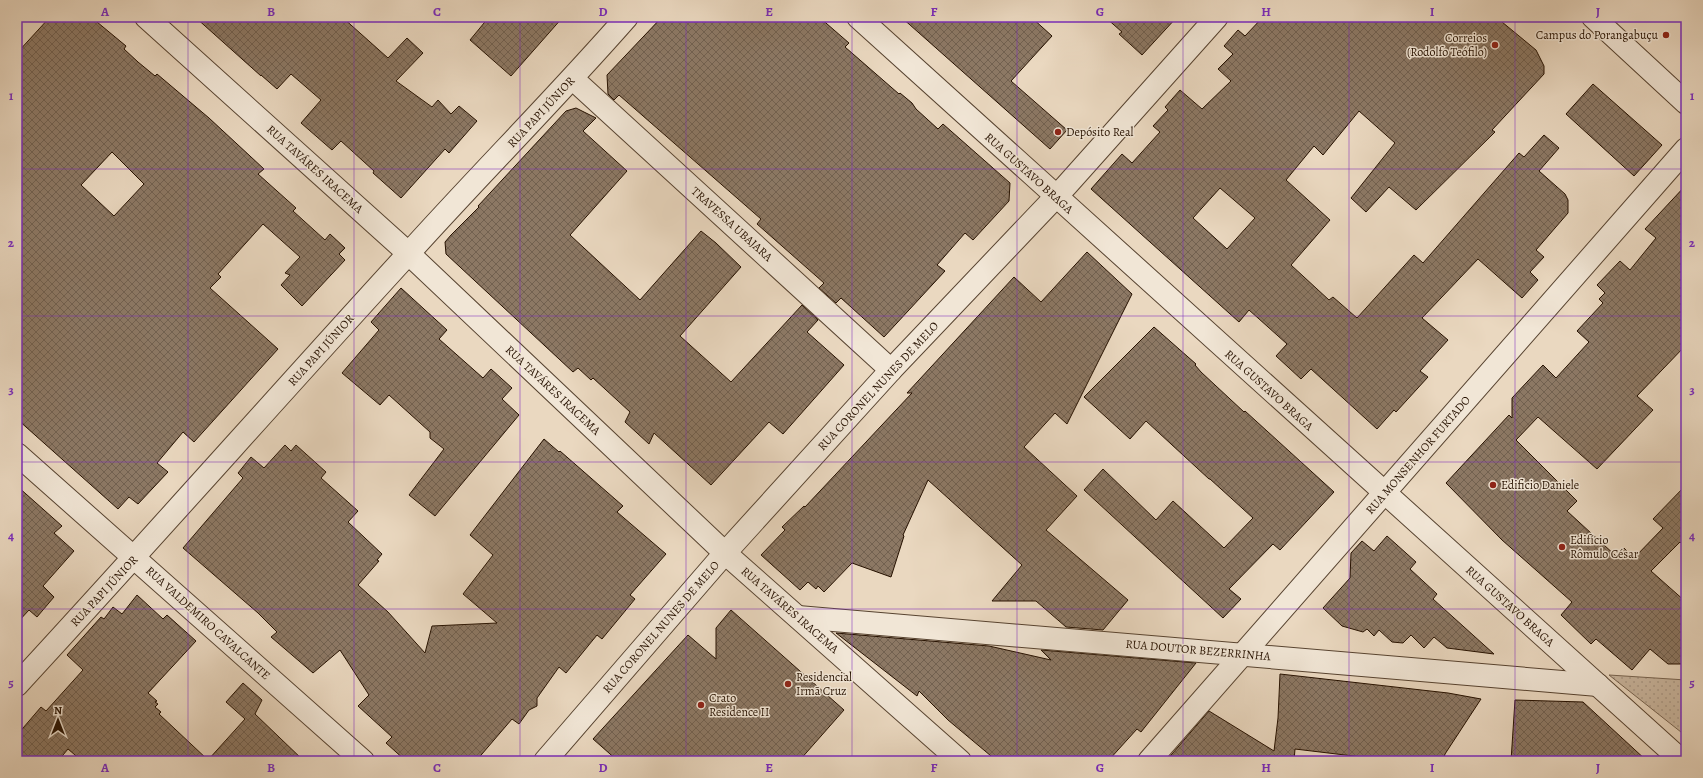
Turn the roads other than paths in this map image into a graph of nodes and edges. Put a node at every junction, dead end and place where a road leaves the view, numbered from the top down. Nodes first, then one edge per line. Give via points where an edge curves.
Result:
1 (146, 17) edge
2 (627, 17) edge
3 (858, 17) edge
4 (1217, 17) edge
5 (1593, 17) edge
6 (573, 79) junction
7 (1686, 103) edge
8 (1686, 149) edge
9 (1055, 197) junction
10 (408, 253) junction
11 (891, 370) junction
12 (17, 454) edge
13 (1384, 493) junction
14 (725, 553) junction
15 (134, 558) junction
16 (798, 617) junction
17 (1244, 654) junction
18 (17, 685) edge
19 (1598, 685) junction
20 (362, 761) edge
21 (545, 761) edge
22 (960, 761) edge
23 (1149, 761) edge
24 (1682, 761) edge

1 - 10 street, RUA TAVÁRES IRACEMA
2 - 6 street, RUA PAPI JÚNIOR
3 - 9 street, RUA GUSTAVO BRAGA
4 - 9 street, RUA CORONEL NUNES DE MELO
5 - 7 street
6 - 10 street, RUA PAPI JÚNIOR
6 - 11 street, TRAVESSA UBAJARA
8 - 13 street, RUA MONSENHOR FURTADO
9 - 11 street, RUA CORONEL NUNES DE MELO
9 - 13 street, RUA GUSTAVO BRAGA
10 - 14 street, RUA TAVÁRES IRACEMA
10 - 15 street, RUA PAPI JÚNIOR
11 - 14 street, RUA CORONEL NUNES DE MELO
12 - 15 street, RUA VALDEMIRO CAVALCANTE
13 - 17 street, RUA MONSENHOR FURTADO
13 - 19 street, RUA GUSTAVO BRAGA
14 - 16 street, RUA TAVÁRES IRACEMA
14 - 21 street, RUA CORONEL NUNES DE MELO
15 - 18 street, RUA PAPI JÚNIOR
15 - 20 street, RUA VALDEMIRO CAVALCANTE
16 - 17 street, RUA DOUTOR BEZERRINHA
16 - 22 street, RUA TAVÁRES IRACEMA
17 - 19 street, RUA DOUTOR BEZERRINHA
17 - 23 street, RUA MONSENHOR FURTADO
19 - 24 street, RUA GUSTAVO BRAGA

